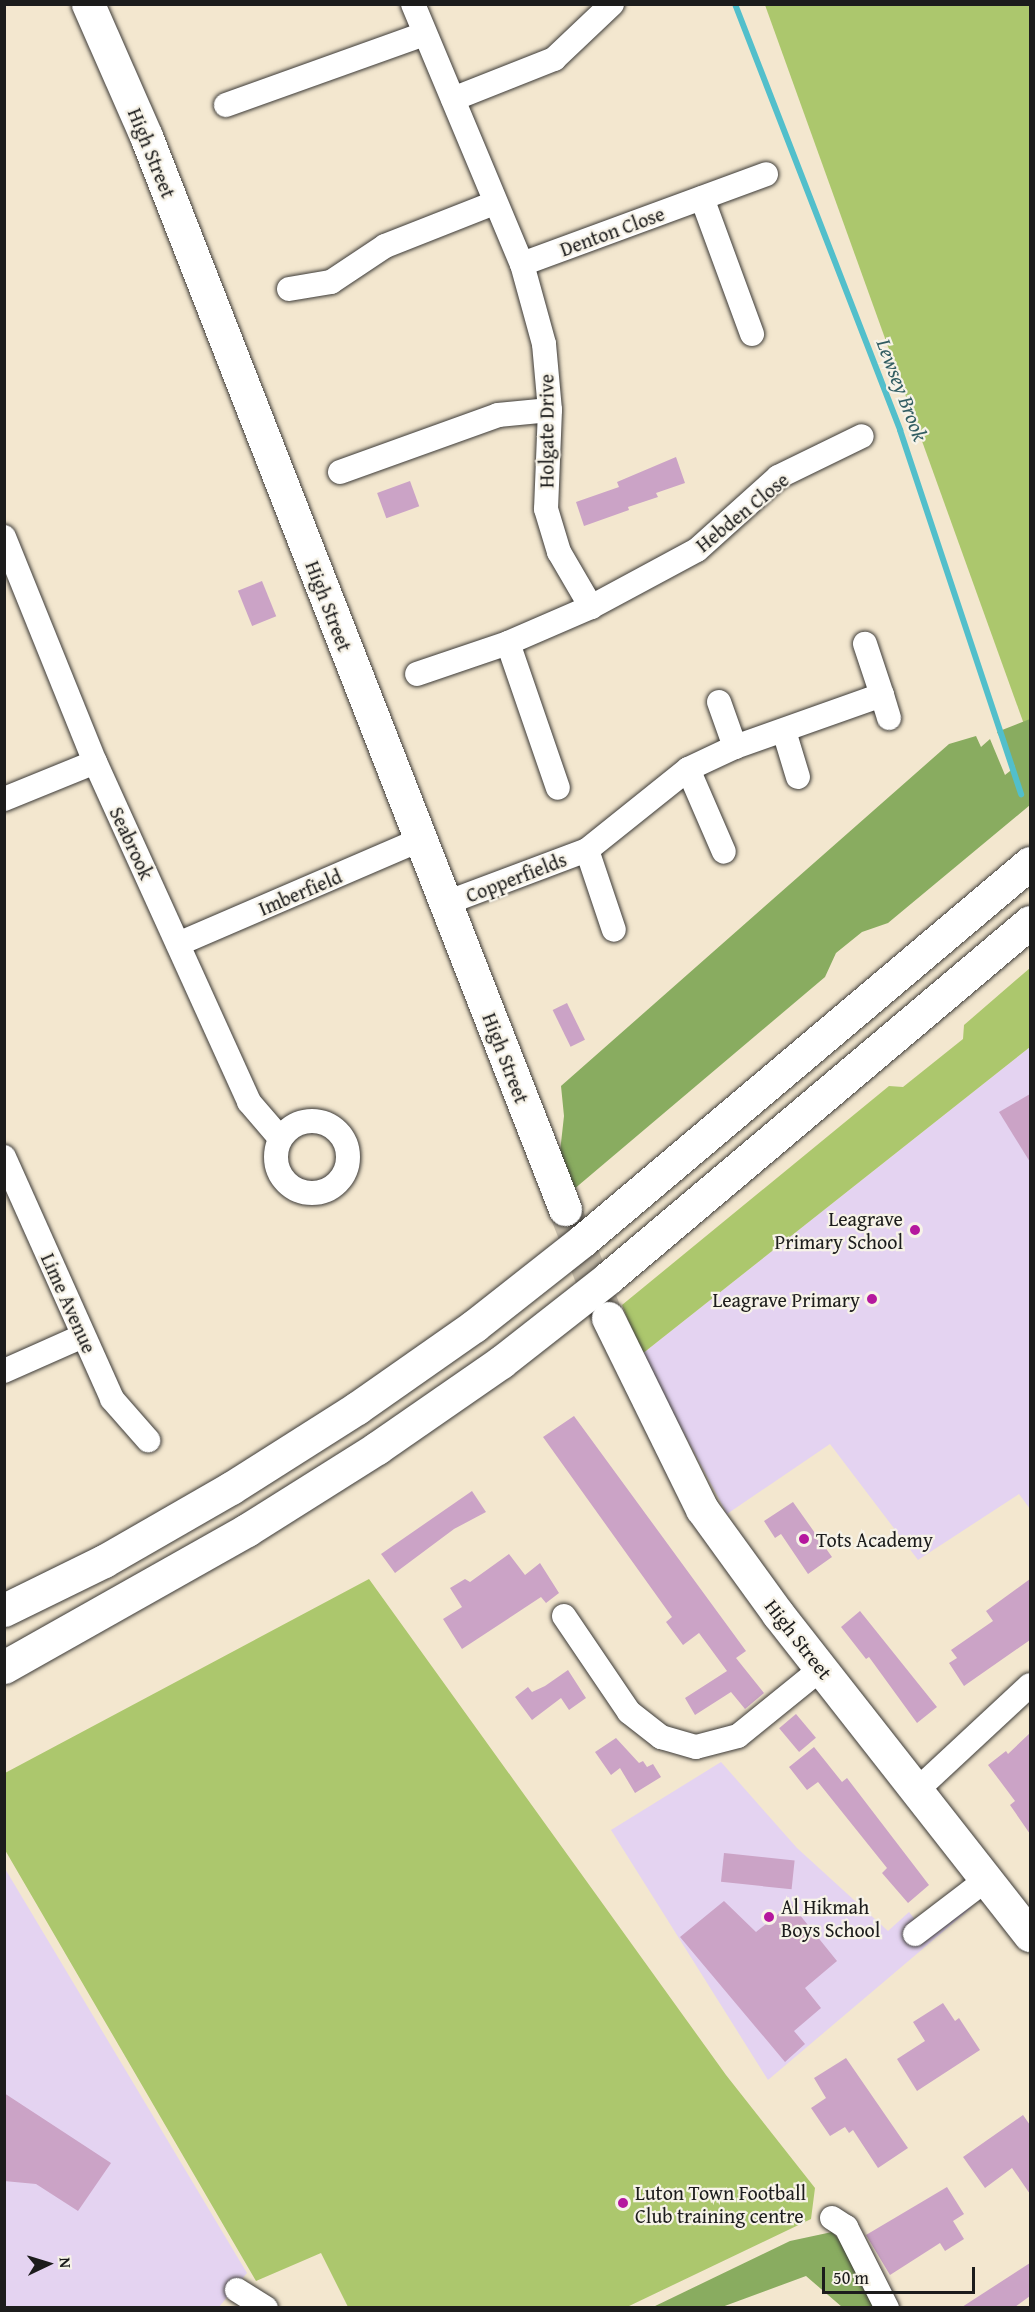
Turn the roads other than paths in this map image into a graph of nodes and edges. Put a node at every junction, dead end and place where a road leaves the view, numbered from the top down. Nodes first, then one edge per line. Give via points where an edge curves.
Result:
1 (88, 4) edge
2 (413, 4) edge
3 (612, 4) edge
4 (424, 34) junction
5 (453, 99) junction
6 (226, 105) dead end
7 (766, 174) dead end
8 (702, 198) junction
9 (494, 203) junction
10 (522, 264) junction
11 (290, 289) dead end
12 (752, 334) dead end
13 (550, 410) junction
14 (862, 436) dead end
15 (340, 472) dead end
16 (4, 537) edge
17 (591, 607) junction
18 (508, 643) junction
19 (865, 644) dead end
20 (417, 674) dead end
21 (719, 702) dead end
22 (784, 731) junction
23 (735, 747) junction
24 (95, 762) junction
25 (688, 769) junction
26 (798, 777) dead end
27 (558, 788) dead end
28 (4, 799) edge
29 (422, 839) junction
30 (586, 850) junction
31 (724, 852) dead end
32 (1030, 863) edge
33 (446, 903) junction
34 (1030, 922) edge
35 (614, 930) dead end
36 (178, 944) junction
37 (280, 1138) dead end
38 (4, 1157) edge
39 (565, 1209) tunnel mouth
40 (608, 1318) tunnel mouth
41 (83, 1336) junction
42 (4, 1371) edge
43 (148, 1440) dead end
44 (4, 1610) edge
45 (564, 1616) dead end
46 (4, 1667) edge
47 (822, 1668) junction
48 (1030, 1685) edge
49 (917, 1790) junction
50 (987, 1879) junction
51 (915, 1934) dead end
52 (1030, 1935) edge
53 (832, 2218) dead end
54 (237, 2290) dead end
55 (266, 2307) edge
56 (887, 2307) edge

1 - 29 main road, High Street via 146,136
2 - 4 street, Holgate Drive
3 - 5 street via 554,58
4 - 5 street, Holgate Drive
4 - 6 street
5 - 9 street, Holgate Drive
7 - 8 street, Denton Close
8 - 10 street, Denton Close
8 - 12 street
9 - 10 street, Holgate Drive
9 - 11 street via 385,246 331,282
10 - 13 street, Holgate Drive via 544,344
13 - 15 street via 498,415
13 - 17 street, Holgate Drive via 546,509 559,552
14 - 17 street, Hebden Close via 778,477 698,550
16 - 24 street, Seabrook
17 - 18 street
18 - 20 street
18 - 27 street
19 - 22 street, Copperfields via 885,706
21 - 23 street
22 - 23 street, Copperfields
22 - 26 street
23 - 25 street, Copperfields
24 - 28 street
24 - 36 street, Seabrook
25 - 30 street, Copperfields
25 - 31 street
29 - 33 main road, High Street
29 - 36 street, Imberfield
30 - 33 street, Copperfields
30 - 35 street, Copperfields
32 - 44 main road via 582,1241 474,1326 357,1408 231,1488 104,1560
33 - 39 main road, High Street
34 - 46 main road via 608,1278 501,1362 377,1448 247,1530
36 - 37 street, Seabrook via 249,1102
38 - 41 street, Lime Avenue
40 - 47 main road, High Street via 702,1509
41 - 42 street
41 - 43 street, Lime Avenue via 112,1399
45 - 47 street via 629,1712 661,1737 696,1747 738,1736
47 - 49 main road, High Street
48 - 49 street
49 - 50 main road, High Street
50 - 51 street
50 - 52 main road, High Street
53 - 56 street via 846,2228
54 - 55 street

